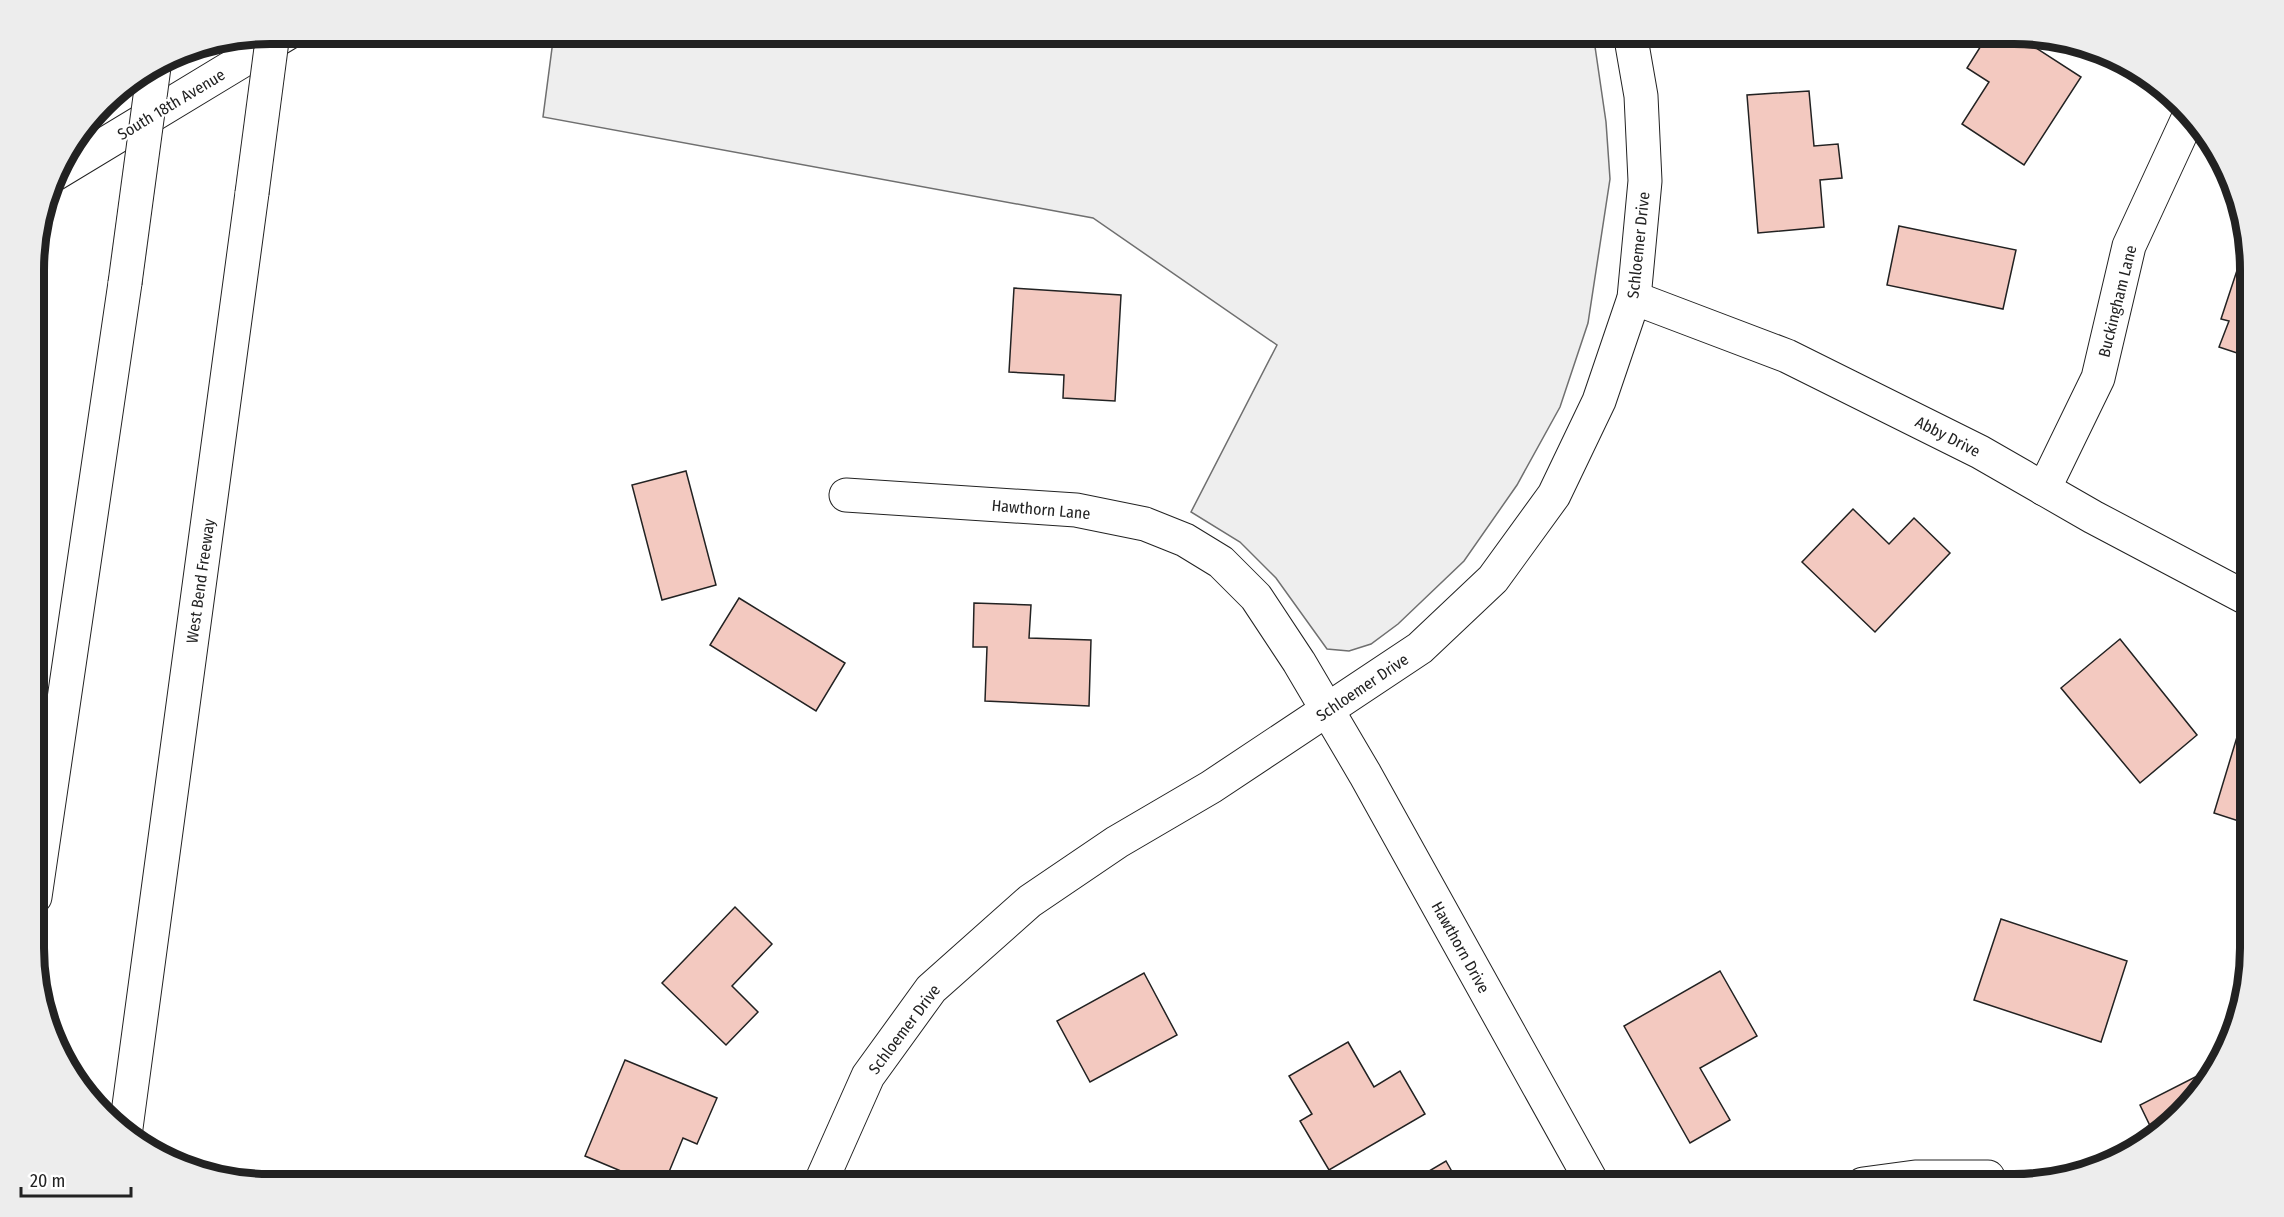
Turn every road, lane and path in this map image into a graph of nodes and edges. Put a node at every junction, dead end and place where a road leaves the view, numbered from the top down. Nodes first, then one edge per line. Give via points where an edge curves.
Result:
1 (270, 44) edge
2 (272, 44) edge
3 (1632, 44) edge
4 (153, 76) edge
5 (2186, 122) edge
6 (69, 165) edge
7 (1634, 298) junction
8 (2044, 489) junction
9 (846, 495) dead end
10 (2240, 595) edge
11 (1328, 711) junction
12 (43, 842) edge
13 (127, 1123) edge
14 (824, 1174) edge
15 (1587, 1174) edge

1 - 6 main road, South 18th Avenue
2 - 13 main road, West Bend Freeway, bridge
3 - 7 main road, Schloemer Drive via 1641,96 1645,181
4 - 12 main road, bridge
5 - 8 main road, Buckingham Lane via 2129,246 2098,378
7 - 8 main road, Abby Drive via 1787,356 1980,452
7 - 11 main road, Schloemer Drive via 1599,401 1554,495 1493,579 1420,648
8 - 10 main road, Abby Drive
9 - 11 main road, Hawthorn Lane via 1076,510 1145,524 1185,540 1221,562 1256,597
11 - 14 main road, Schloemer Drive via 1030,901 931,989 868,1076
11 - 15 main road, Hawthorn Drive

